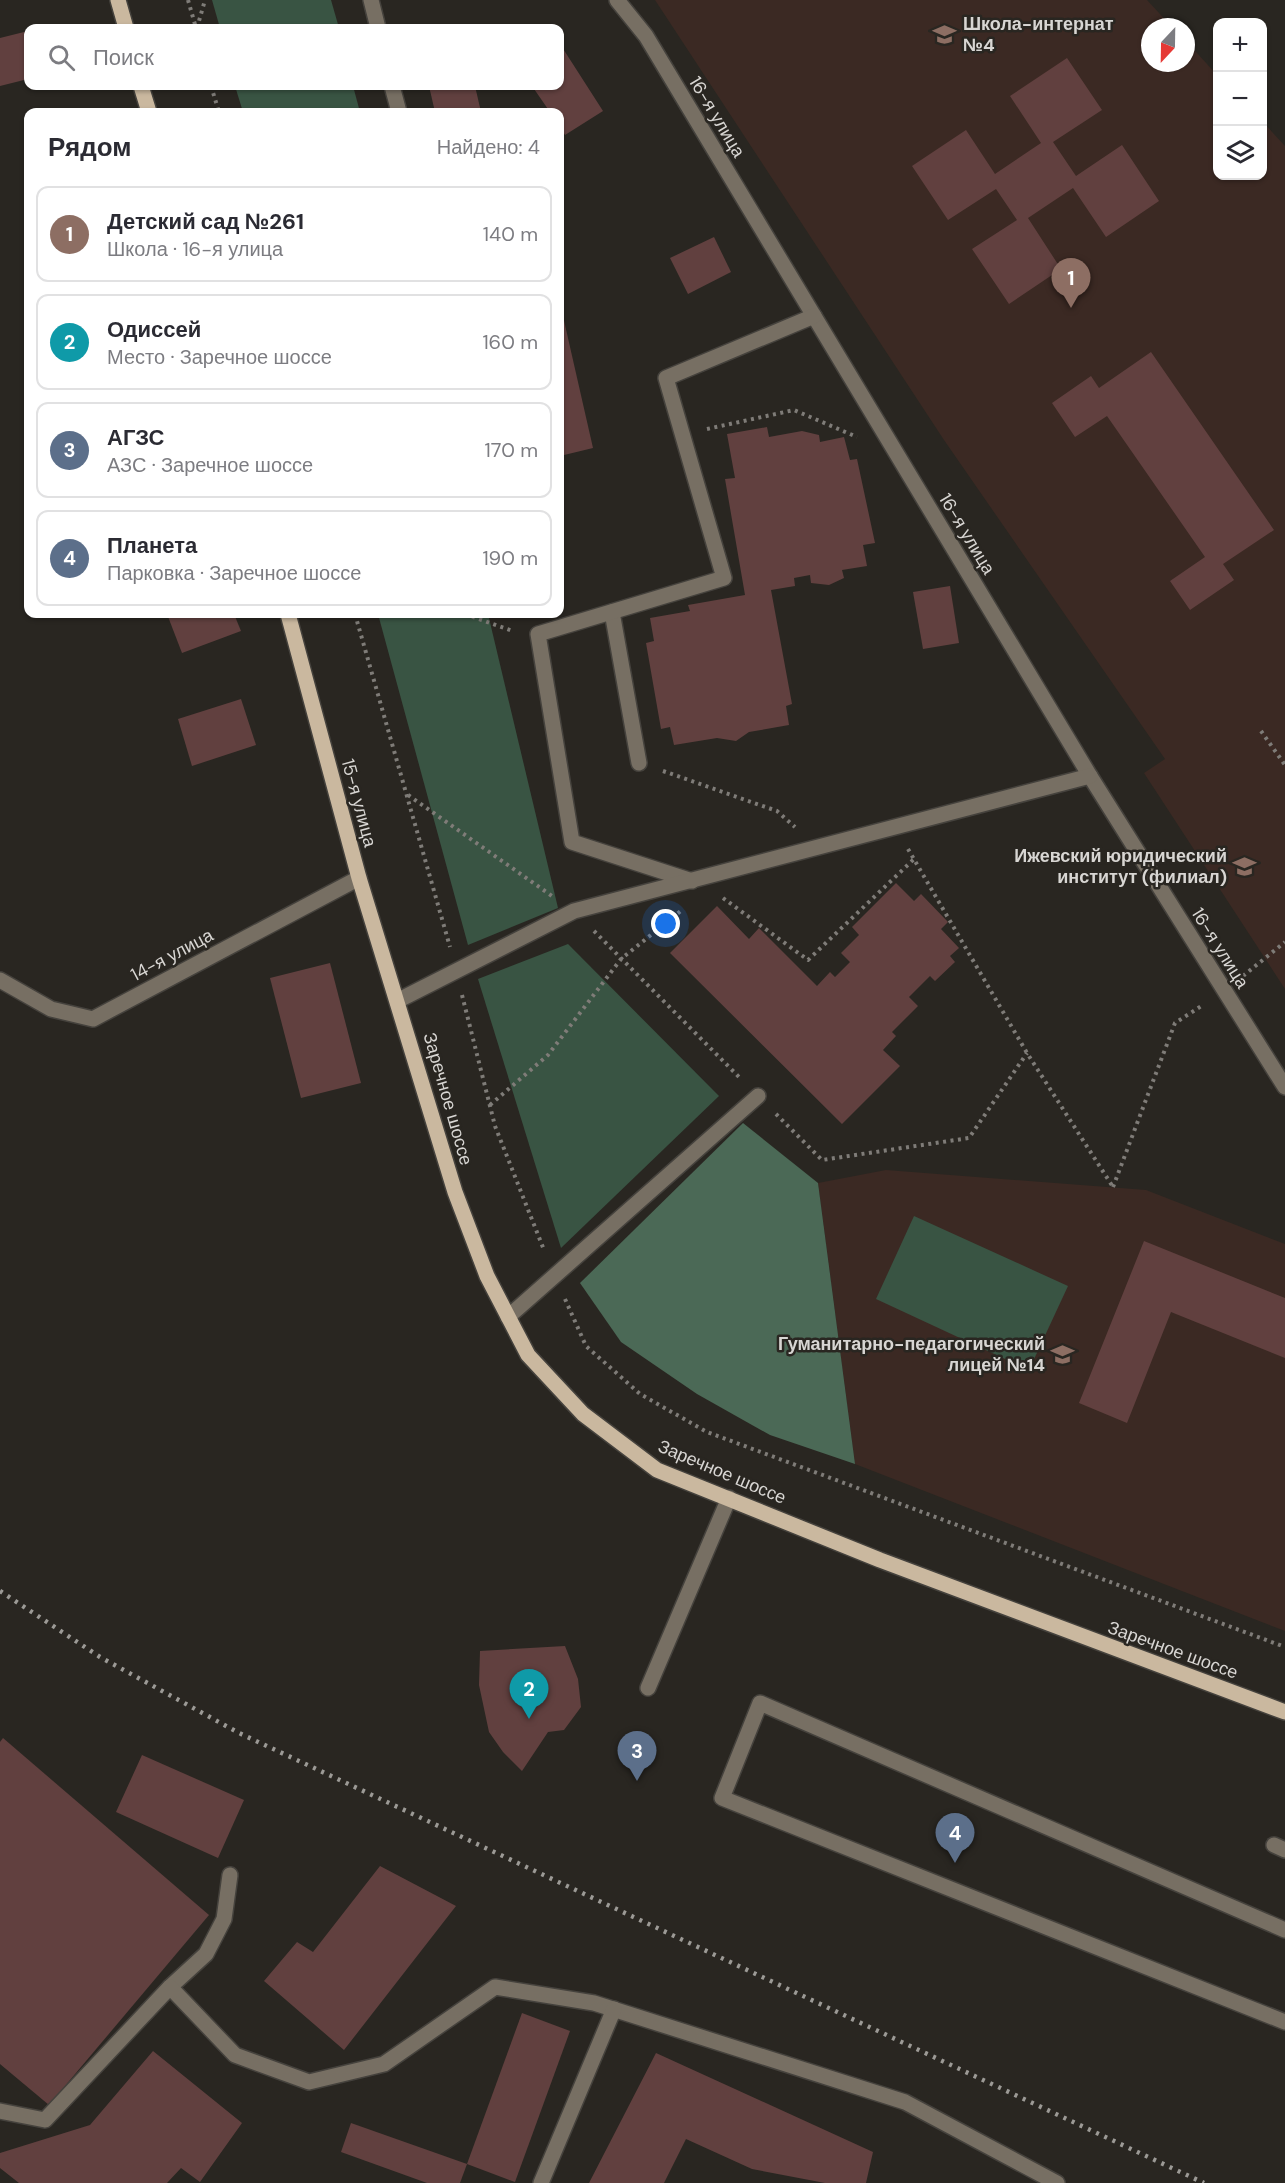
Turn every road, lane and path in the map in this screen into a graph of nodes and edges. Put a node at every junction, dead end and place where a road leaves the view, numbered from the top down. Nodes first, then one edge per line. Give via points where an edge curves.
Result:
1 (118, 0) edge
2 (188, 0) edge
3 (205, 0) edge
4 (371, 0) edge
5 (617, 0) edge
6 (125, 24) edge
7 (196, 24) edge
8 (198, 24) edge
9 (377, 24) edge
10 (142, 90) edge
11 (212, 90) edge
12 (393, 90) edge
13 (148, 108) edge
14 (218, 108) edge
15 (398, 108) edge
16 (814, 316) junction
17 (682, 434) junction
18 (896, 454) junction
19 (612, 612) junction
20 (289, 618) edge
21 (356, 618) edge
22 (477, 618) edge
23 (540, 645) junction
24 (1261, 731) dead end
25 (639, 763) joint
26 (1285, 765) edge
27 (1090, 776) junction
28 (408, 794) junction
29 (896, 827) junction
30 (818, 847) junction
31 (914, 859) junction
32 (359, 878) junction
33 (692, 880) junction
34 (718, 895) dead end
35 (691, 902) dead end
36 (574, 911) junction
37 (1285, 942) edge
38 (621, 959) junction
39 (456, 971) junction
40 (0, 980) edge
41 (1225, 992) junction
42 (399, 1000) junction
43 (1027, 1053) junction
44 (1285, 1087) edge
45 (758, 1096) junction
46 (490, 1105) junction
47 (554, 1275) junction
48 (508, 1317) junction
49 (729, 1498) junction
50 (1285, 1647) edge
51 (648, 1688) dead end
52 (1285, 1712) edge
53 (230, 1875) dead end
54 (1285, 1930) edge
55 (170, 1987) junction
56 (614, 2009) junction
57 (1285, 2022) edge
58 (0, 2111) edge
59 (541, 2183) edge
60 (1057, 2183) edge

1 - 6 main road
2 - 7 path
3 - 8 path
4 - 9 street
5 - 16 street, 16-я улица via 646,36
10 - 13 main road
11 - 14 path
12 - 15 street
16 - 17 street via 666,378
16 - 18 street, 16-я улица
17 - 18 path via 794,410
17 - 19 street via 724,578
18 - 27 street, 16-я улица
19 - 23 street via 538,634
19 - 25 street
20 - 32 main road, 15-я улица
21 - 28 path
22 - 23 path
23 - 33 street via 572,842
24 - 26 path
25 - 30 path via 777,811
27 - 29 street
27 - 41 street, 16-я улица
28 - 36 path
28 - 39 path
29 - 30 street
29 - 31 path
30 - 33 street
31 - 34 path via 808,960
31 - 43 path
32 - 40 street, 14-я улица via 93,1019 51,1009
32 - 42 main road, 15-я улица
33 - 36 street
35 - 38 path
36 - 38 path
36 - 39 street
37 - 41 path
38 - 45 path
38 - 46 path via 548,1055
39 - 42 street
39 - 46 path
41 - 43 path via 1175,1023 1113,1187
41 - 44 street, 16-я улица
42 - 48 main road, Заречное шоссе via 455,1192 487,1276
43 - 45 path via 969,1138 822,1160
45 - 47 street
46 - 47 path
47 - 48 street
47 - 50 path via 586,1346 640,1394 707,1432
48 - 49 main road, Заречное шоссе via 528,1355 583,1414 657,1470
49 - 51 street
49 - 52 main road, Заречное шоссе
53 - 55 street via 224,1919 206,1954
54 - 57 street via 760,1703 722,1798
55 - 56 street via 235,2055 309,2082 384,2064 495,1988
55 - 58 street via 45,2120
56 - 59 street
56 - 60 street via 905,2102

